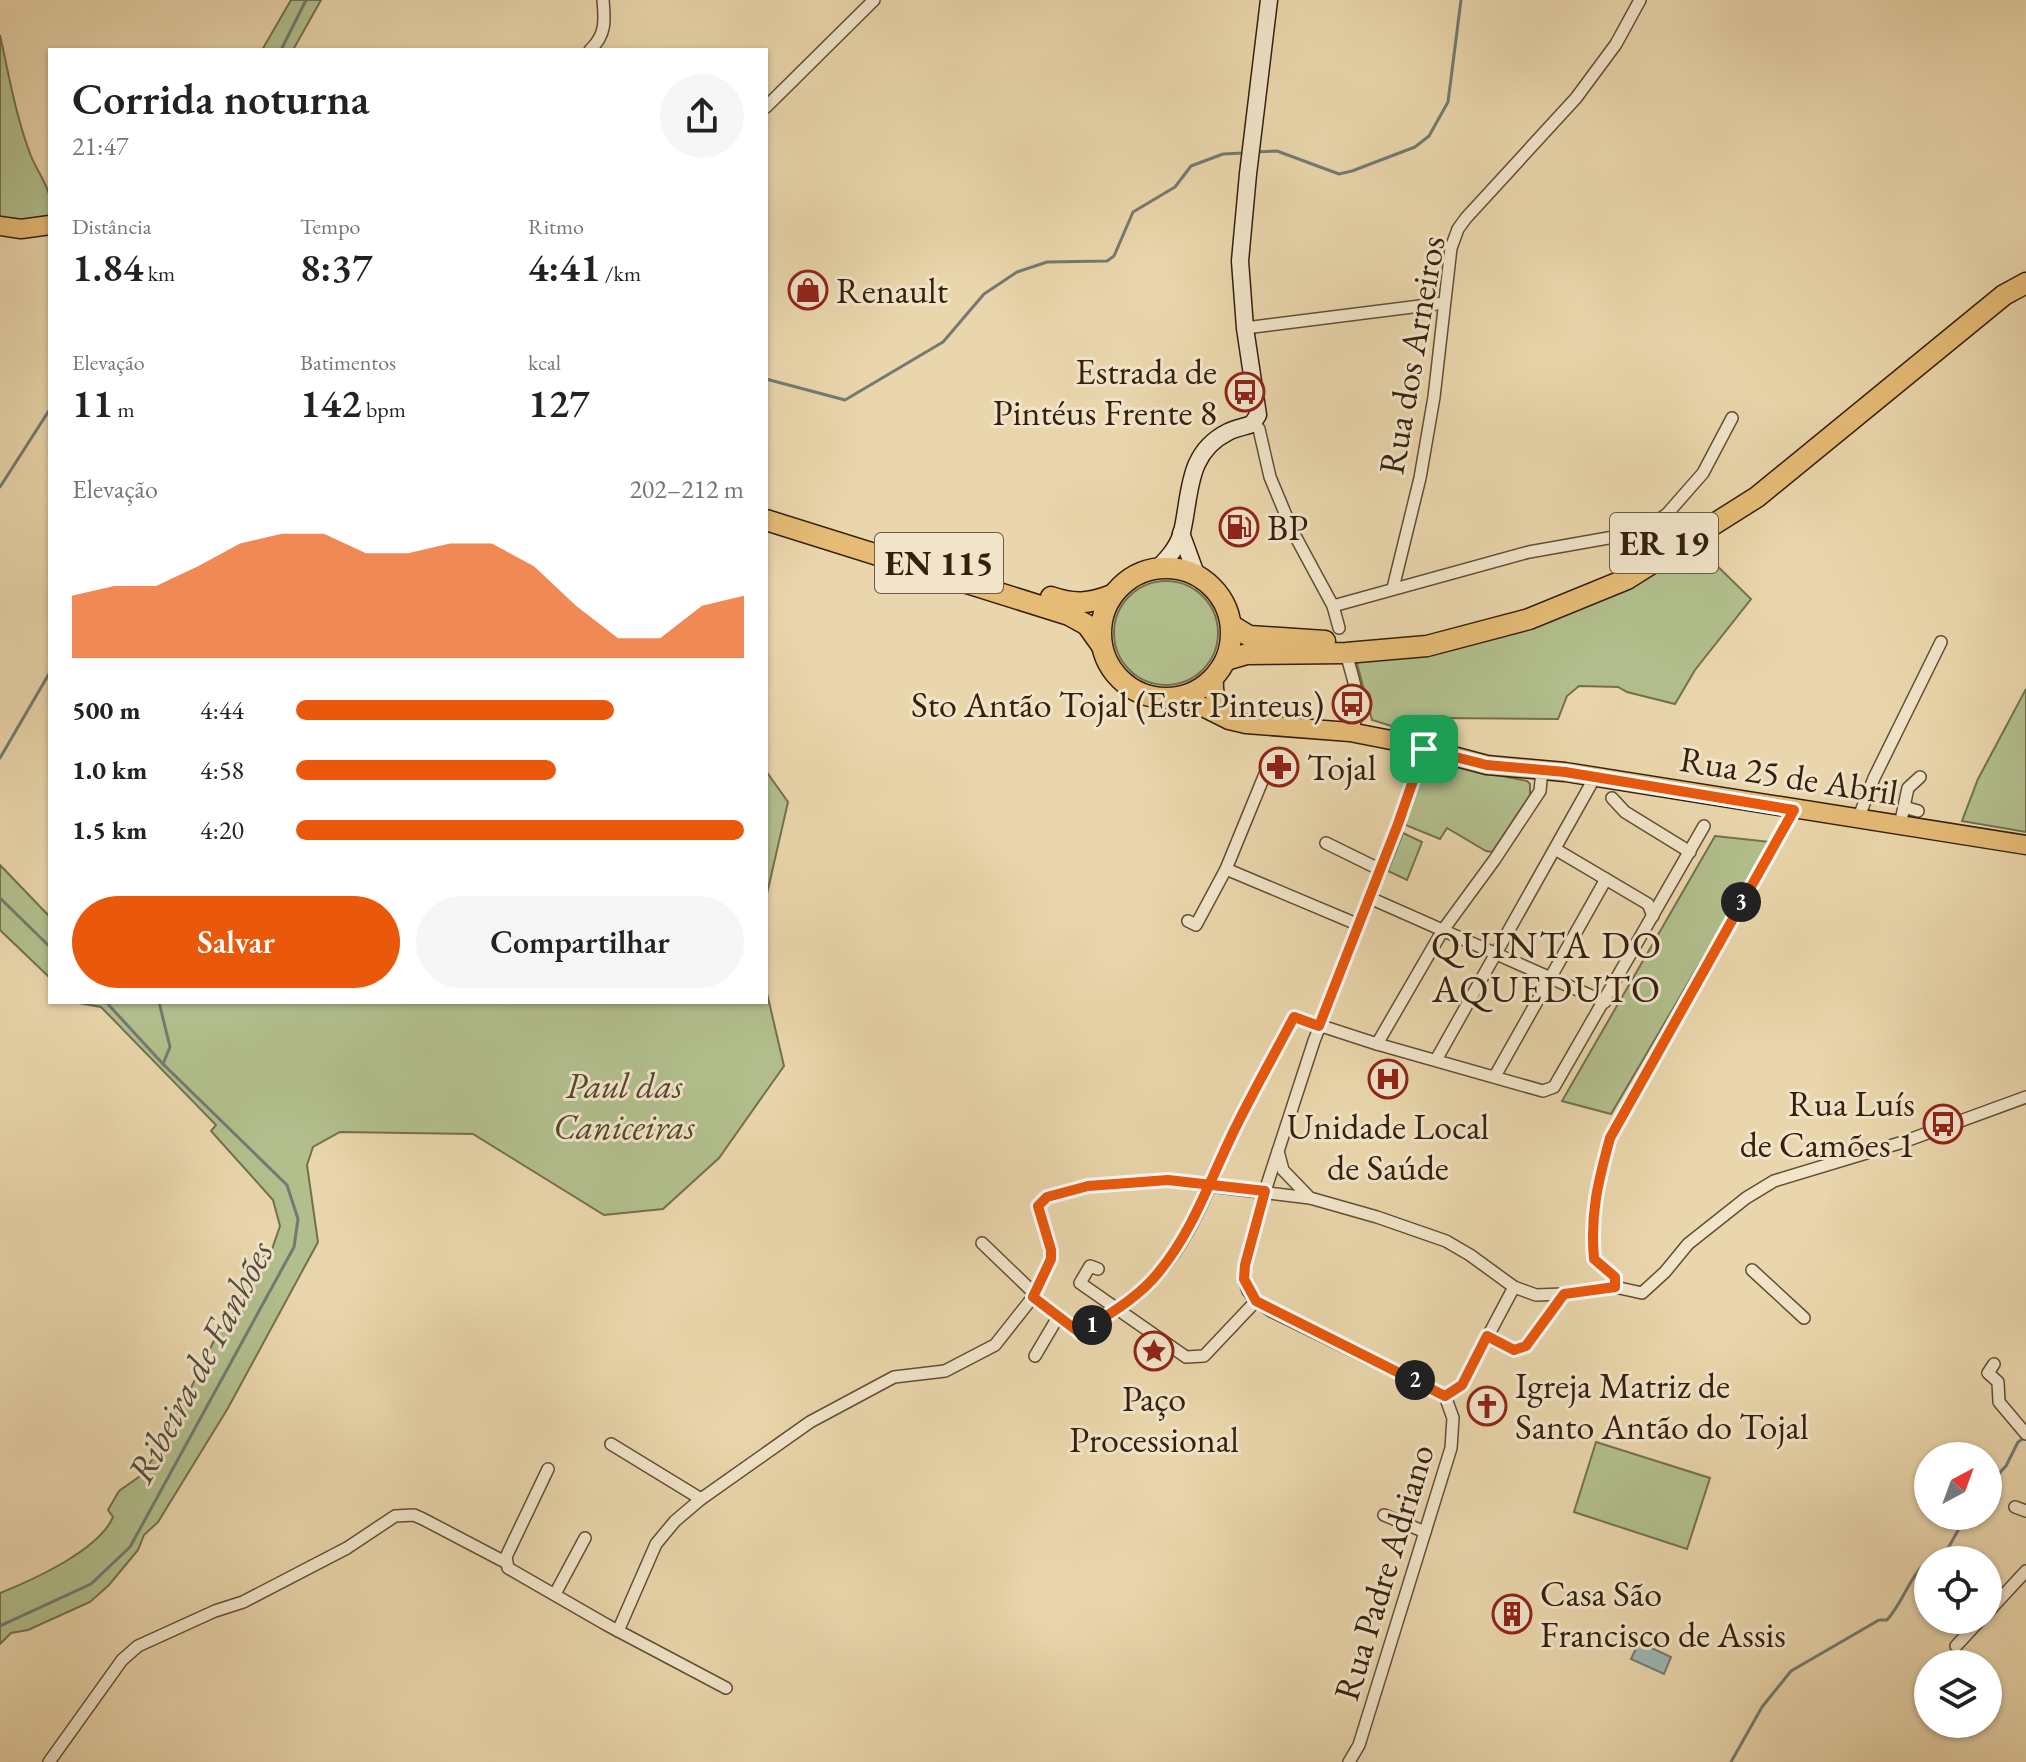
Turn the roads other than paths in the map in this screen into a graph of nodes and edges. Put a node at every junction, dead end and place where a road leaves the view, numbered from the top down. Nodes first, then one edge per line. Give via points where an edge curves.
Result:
1 (603, 0) edge
2 (874, 0) edge
3 (1269, 0) edge
4 (1640, 0) edge
5 (592, 48) edge
6 (768, 105) edge
7 (48, 225) edge
8 (0, 226) edge
9 (2026, 270) edge
10 (2026, 283) edge
11 (1444, 303) junction
12 (1245, 328) junction
13 (1732, 418) dead end
14 (1254, 423) junction
15 (768, 511) edge
16 (768, 521) edge
17 (1181, 533) junction
18 (1157, 569) junction
19 (1196, 574) junction
20 (1393, 588) junction
21 (1112, 595) junction
22 (1333, 606) junction
23 (1231, 625) junction
24 (1339, 628) dead end
25 (1941, 642) dead end
26 (1102, 646) junction
27 (1346, 653) junction
28 (1220, 669) junction
29 (1183, 697) junction
30 (1229, 720) junction
31 (1350, 732) junction
32 (1424, 749) junction
33 (1542, 770) junction
34 (1265, 774) dead end
35 (1595, 777) junction
36 (1920, 777) dead end
37 (1612, 798) dead end
38 (1794, 810) junction
39 (1918, 811) dead end
40 (1902, 816) junction
41 (1858, 819) junction
42 (1704, 826) dead end
43 (1326, 843) dead end
44 (2026, 845) edge
45 (1555, 849) junction
46 (1690, 852) junction
47 (1226, 869) junction
48 (1381, 870) junction
49 (1606, 879) junction
50 (1370, 898) junction
51 (1653, 916) junction
52 (1188, 921) dead end
53 (1359, 925) junction
54 (1443, 930) junction
55 (1496, 953) junction
56 (1550, 978) junction
57 (1605, 1002) junction
58 (1319, 1026) junction
59 (1377, 1044) junction
60 (1436, 1060) junction
61 (1495, 1076) junction
62 (2026, 1097) edge
63 (1278, 1151) junction
64 (1290, 1179) junction
65 (1267, 1185) junction
66 (1210, 1186) junction
67 (1310, 1198) junction
68 (982, 1243) dead end
69 (1098, 1269) dead end
70 (1752, 1270) dead end
71 (1514, 1287) junction
72 (1615, 1287) junction
73 (1564, 1294) junction
74 (1034, 1296) junction
75 (1256, 1301) junction
76 (1116, 1309) junction
77 (1058, 1317) junction
78 (1804, 1318) dead end
79 (1487, 1336) junction
80 (1035, 1356) dead end
81 (1994, 1364) dead end
82 (1445, 1396) junction
83 (2025, 1433) edge
84 (611, 1444) dead end
85 (548, 1469) dead end
86 (701, 1499) junction
87 (1384, 1515) dead end
88 (1425, 1532) junction
89 (585, 1538) dead end
90 (506, 1559) junction
91 (2026, 1571) edge
92 (555, 1594) junction
93 (2002, 1597) edge
94 (618, 1631) junction
95 (1967, 1634) edge
96 (1956, 1646) dead end
97 (726, 1688) dead end
98 (1352, 1761) edge
99 (49, 1762) edge

1 - 5 street via 603,34
2 - 6 street
3 - 12 street via 1240,261
4 - 11 street, Rua dos Arneiros via 1576,98 1458,229
7 - 8 main road
9 - 23 highway, ER 19 via 2000,285 1752,488 1624,568 1527,607 1427,634 1323,641 1249,636
10 - 27 highway, ER 19 via 1981,313 1757,497 1627,579 1529,619 1427,646
11 - 12 street
11 - 20 street, Rua dos Arneiros via 1420,478
12 - 14 street via 1257,410
13 - 20 street via 1703,473 1667,514 1642,532 1529,552
14 - 17 street via 1226,433 1205,450 1189,484
14 - 22 street via 1293,532
15 - 21 highway, EN 115 via 1072,604
16 - 26 highway, EN 115 via 1069,615 1087,625
17 - 18 street via 1174,552
17 - 19 street
18 - 19 highway
18 - 21 highway via 1128,579
19 - 23 highway via 1225,604
20 - 22 street
21 - 26 highway via 1102,619
22 - 24 street
23 - 28 highway via 1231,643
25 - 41 street
26 - 29 highway via 1109,665 1139,692
27 - 28 highway, ER 19 via 1247,654
27 - 31 street via 1359,704
28 - 29 highway
28 - 30 main road via 1213,693
29 - 30 main road, Rua 25 de Abril
30 - 31 main road, Rua 25 de Abril
31 - 32 main road, Rua 25 de Abril
32 - 33 main road, Rua 25 de Abril via 1487,765
32 - 48 street
33 - 35 main road, Rua 25 de Abril
33 - 54 street via 1540,791
34 - 47 street
35 - 38 main road, Rua 25 de Abril
35 - 45 street
36 - 40 street via 1908,788
37 - 46 street via 1625,812
38 - 41 main road, Rua 25 de Abril
38 - 72 street via 1610,1138 1591,1227 1594,1259 1615,1277
39 - 40 street
40 - 41 main road, Rua 25 de Abril
40 - 44 main road, Rua 25 de Abril
42 - 46 street
43 - 48 street
45 - 49 street
45 - 55 street
46 - 51 street
47 - 52 street via 1196,925
47 - 53 street
48 - 50 street
49 - 51 street via 1648,904
49 - 56 street
50 - 53 street
50 - 54 street
51 - 57 street
53 - 58 street
54 - 55 street
54 - 59 street
55 - 56 street
55 - 60 street
56 - 57 street
56 - 61 street
57 - 61 street via 1551,1089
58 - 59 street
58 - 63 street
58 - 66 street via 1294,1017
59 - 60 street
60 - 61 street
62 - 72 street via 1774,1181 1688,1244 1642,1293
63 - 64 street
63 - 65 street
64 - 65 street
64 - 67 street
65 - 66 street
65 - 67 street
65 - 75 street via 1245,1265 1244,1279
66 - 74 street via 1168,1180 1088,1186 1047,1197 1038,1206 1051,1259
66 - 76 street via 1157,1276
67 - 71 street via 1446,1241
68 - 74 street
69 - 76 street via 1090,1266 1080,1283
70 - 78 street
71 - 73 street via 1536,1295
71 - 79 street
72 - 73 street
73 - 79 street via 1526,1346 1514,1350
74 - 77 street
74 - 86 street via 995,1345 945,1371 894,1377 810,1422
75 - 76 street via 1204,1356 1186,1357
75 - 82 street
76 - 77 street via 1080,1333
77 - 80 street
79 - 82 street via 1462,1385
81 - 83 street via 1988,1373 1998,1382 1999,1402
82 - 88 street, Rua Padre Adriano via 1454,1434
84 - 86 street
85 - 90 street
86 - 94 street via 656,1544
87 - 88 street
88 - 98 street, Rua Padre Adriano
89 - 92 street
90 - 92 street via 508,1568
90 - 99 street via 414,1515 395,1516 340,1553 138,1646 113,1672
91 - 93 street
92 - 94 street
94 - 97 street
95 - 96 street

